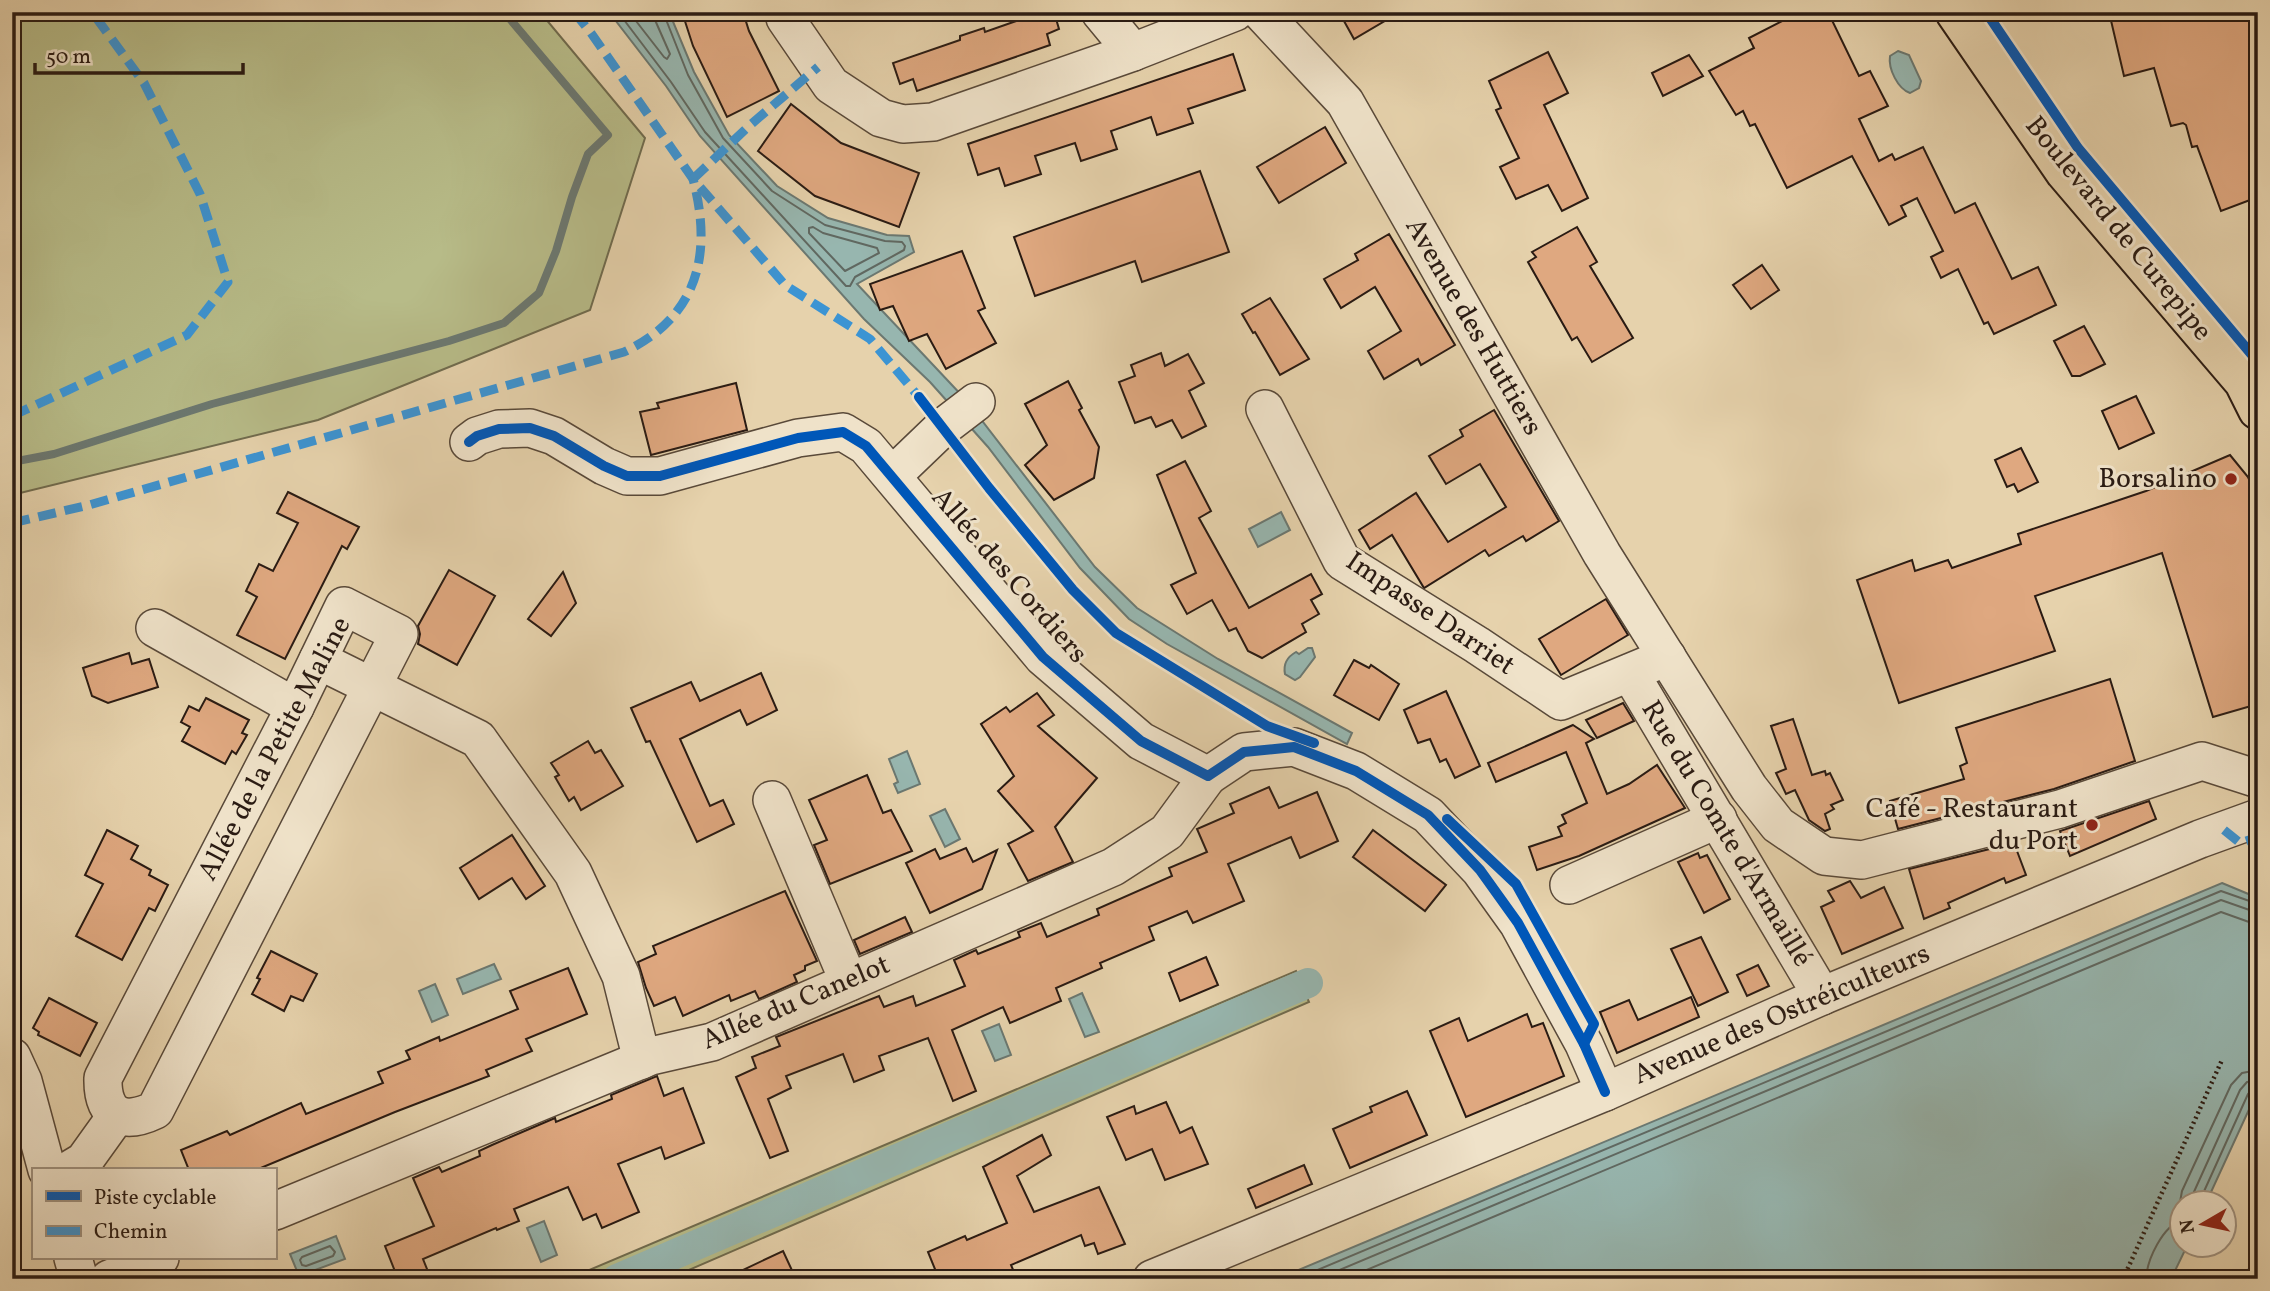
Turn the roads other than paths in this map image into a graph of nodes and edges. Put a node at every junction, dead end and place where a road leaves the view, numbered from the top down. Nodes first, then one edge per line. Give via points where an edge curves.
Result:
1 (784, 12) edge
2 (1100, 12) edge
3 (1235, 12) edge
4 (1261, 12) edge
5 (1955, 12) edge
6 (1133, 51) junction
7 (976, 402) dead end
8 (1265, 409) dead end
9 (2258, 410) edge
10 (469, 442) dead end
11 (892, 476) junction
12 (155, 628) dead end
13 (1667, 657) junction
14 (318, 660) junction
15 (1630, 673) junction
16 (372, 687) junction
17 (295, 707) junction
18 (1208, 776) junction
19 (2258, 779) edge
20 (772, 800) dead end
21 (1718, 818) junction
22 (2258, 818) edge
23 (1569, 885) dead end
24 (849, 982) junction
25 (1822, 996) junction
26 (12, 1057) edge
27 (642, 1060) junction
28 (1605, 1092) junction
29 (117, 1115) junction
30 (46, 1168) edge
31 (72, 1168) edge
32 (276, 1211) edge
33 (74, 1260) edge
34 (155, 1260) edge
35 (79, 1279) edge
36 (109, 1279) edge
37 (1152, 1279) edge

1 - 6 street via 831,85 881,118 903,124 933,122
2 - 6 street
3 - 6 street
4 - 13 street, Avenue des Huttiers via 1345,102 1602,554
5 - 9 main road, Boulevard de Curepipe via 2065,172 2244,382
7 - 11 street
8 - 15 street, Impasse Darriet via 1342,561 1561,701
10 - 11 street, Allée des Cordiers via 499,429 530,428 627,476 660,476 798,438 843,432 866,446
11 - 18 street, Allée des Cordiers via 1043,657 1141,741
12 - 17 street
13 - 15 street, Impasse Darriet
13 - 19 street, Avenue des Huttiers via 1749,788 1778,825 1824,856 1862,860 2060,809 2202,761
14 - 16 street
14 - 16 street, Allée de la Petite Maline via 344,606 369,618 399,634
14 - 17 street, Allée de la Petite Maline
15 - 21 street, Rue du Comte d'Armaillé
16 - 27 street via 478,739 573,873 621,976
16 - 29 street, Allée de la Petite Maline via 155,1110 128,1119
17 - 29 street, Allée de la Petite Maline via 103,1078 105,1102
18 - 24 street, Allée du Canelot via 1167,832 1113,867
18 - 28 street via 1244,752 1294,747 1356,771 1428,815 1480,870 1518,923
20 - 24 street
21 - 23 street
21 - 25 street, Rue du Comte d'Armaillé
22 - 25 street, Avenue des Ostréiculteurs
24 - 27 street, Allée du Canelot via 712,1042
25 - 28 street, Avenue des Ostréiculteurs
26 - 30 street
27 - 32 street, Allée du Canelot
28 - 37 street, Avenue des Ostréiculteurs
29 - 31 street via 84,1161
33 - 35 street
34 - 36 street

